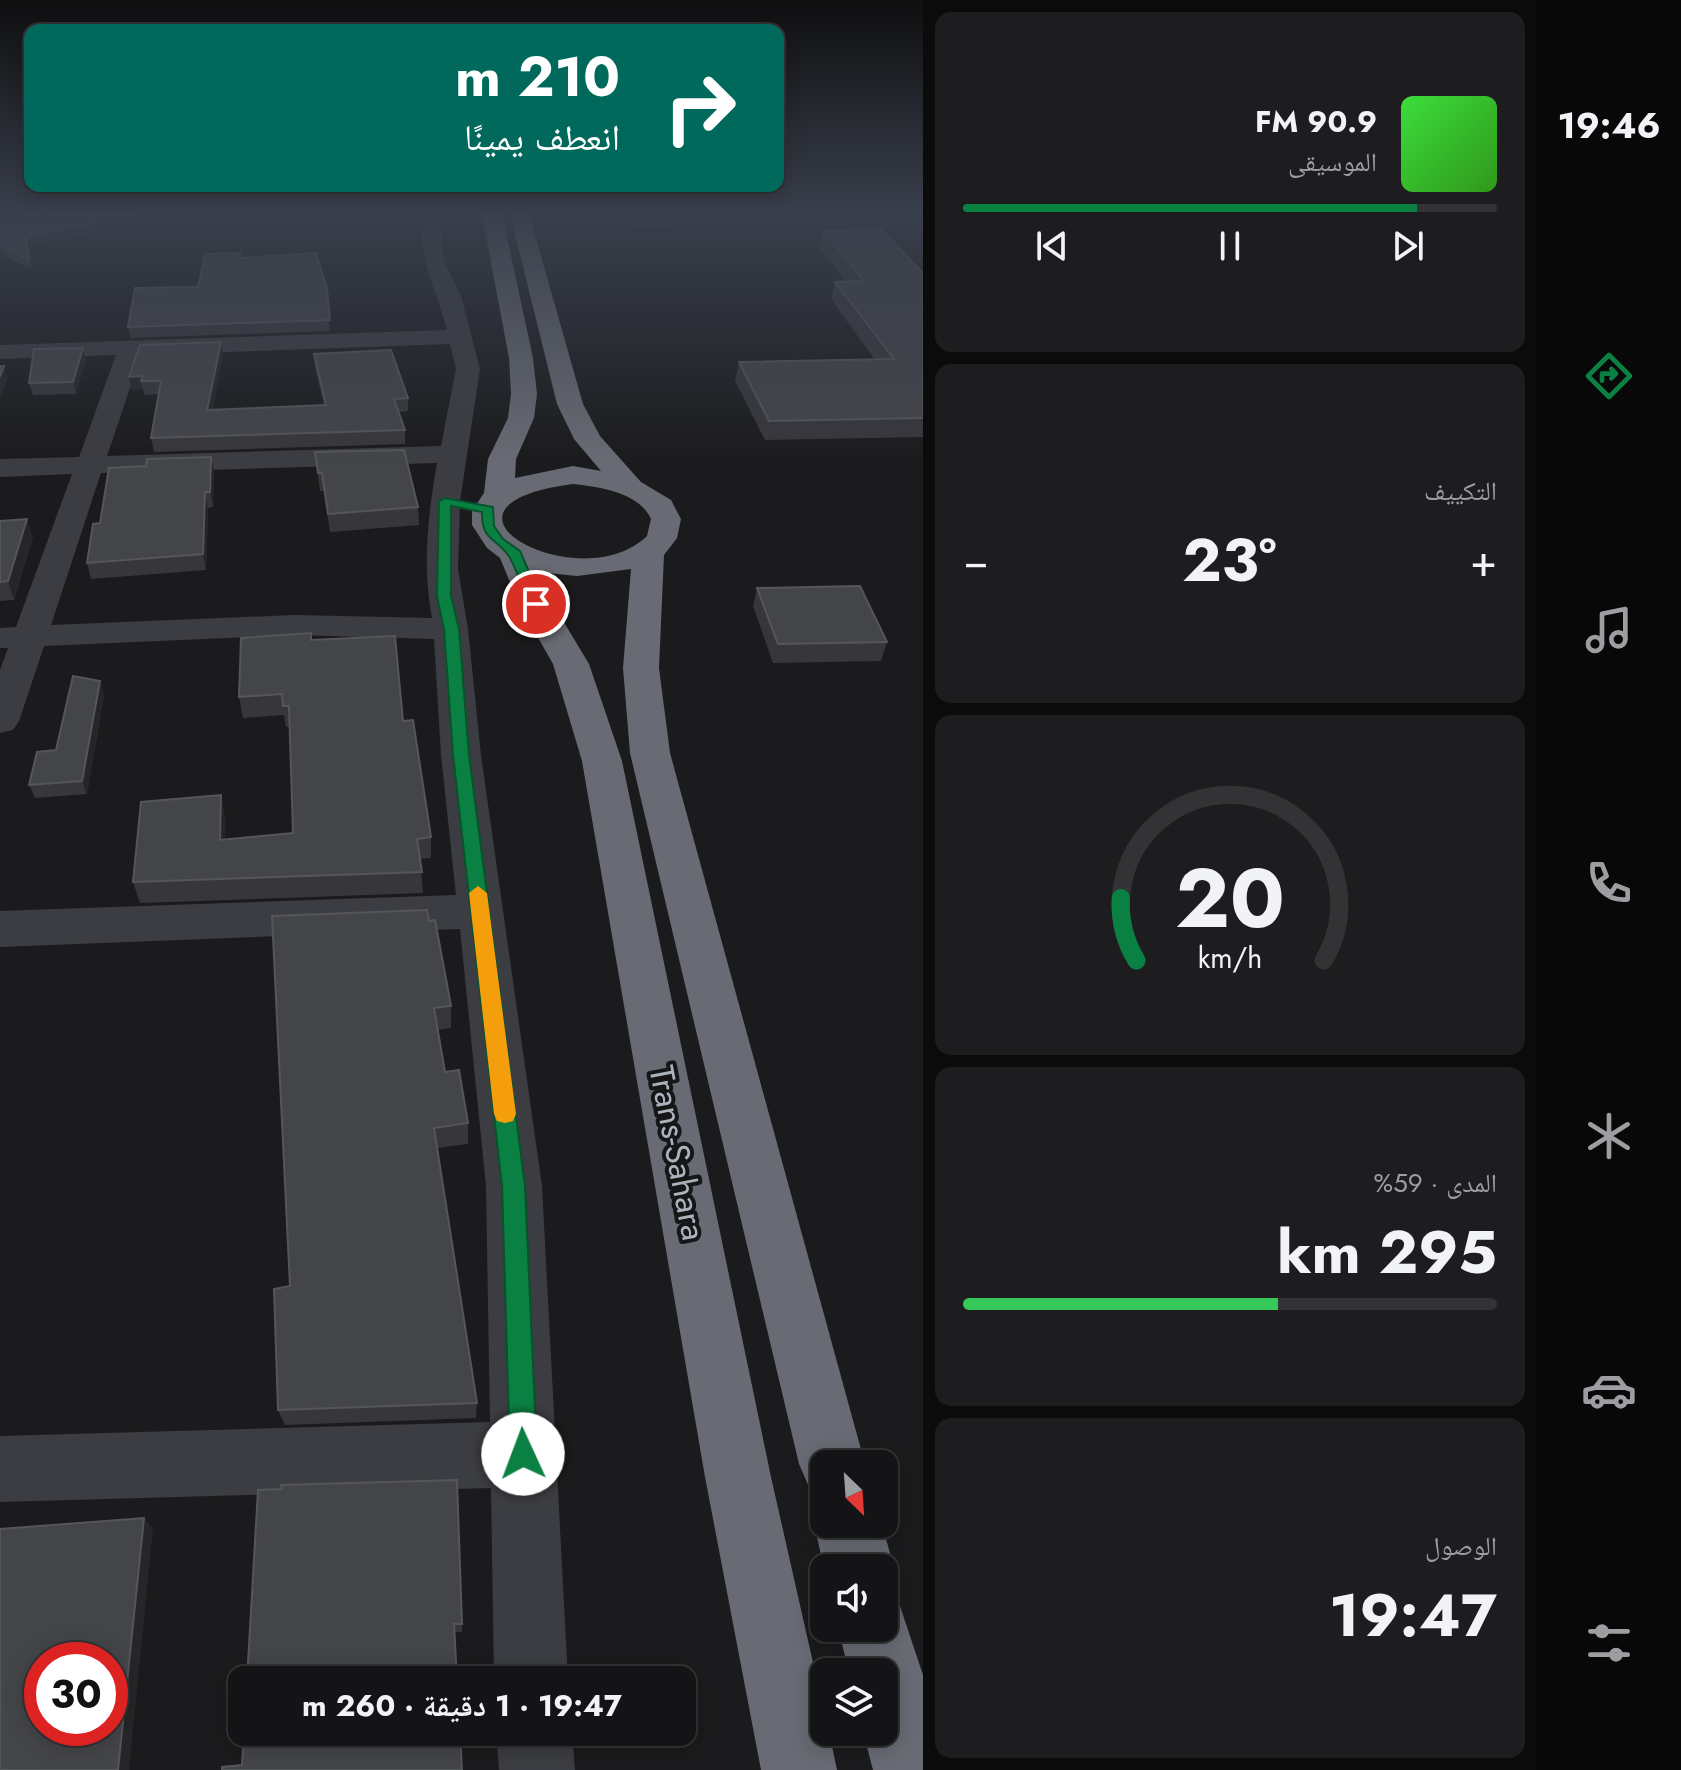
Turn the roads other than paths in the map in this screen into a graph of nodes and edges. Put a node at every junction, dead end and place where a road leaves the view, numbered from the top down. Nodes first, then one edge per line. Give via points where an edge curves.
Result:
1 (450, 297) edge
2 (507, 297) edge
3 (541, 297) edge
4 (458, 337) junction
5 (131, 348) junction
6 (0, 352) edge
7 (452, 454) junction
8 (89, 465) junction
9 (0, 468) edge
10 (629, 486) junction
11 (486, 515) junction
12 (648, 551) junction
13 (451, 629) junction
14 (15, 638) edge
15 (0, 721) edge
16 (480, 911) junction
17 (0, 929) edge
18 (828, 1450) edge
19 (523, 1454) junction
20 (0, 1469) edge
21 (878, 1642) edge
22 (531, 1666) edge
23 (535, 1746) edge
24 (537, 1770) edge
25 (799, 1770) edge
26 (911, 1770) edge

1 - 4 street
2 - 11 highway, Trans-Sahara via 524,394 521,418
3 - 10 highway via 570,404 588,439
4 - 5 street
4 - 7 street via 468,369
5 - 6 street
5 - 8 street
7 - 8 street
7 - 11 street
8 - 9 street
8 - 14 street
10 - 11 highway via 573,475 531,481
10 - 12 highway via 650,497 663,512 666,529
11 - 12 highway via 547,564 612,565
11 - 13 street via 443,582
11 - 25 highway, Trans-Sahara via 571,664 602,761
12 - 18 highway via 641,668 650,753
13 - 14 street via 295,625
13 - 16 street
14 - 15 street
16 - 17 street
16 - 19 street via 514,1186
19 - 20 street
19 - 22 street
21 - 26 highway
23 - 24 street

